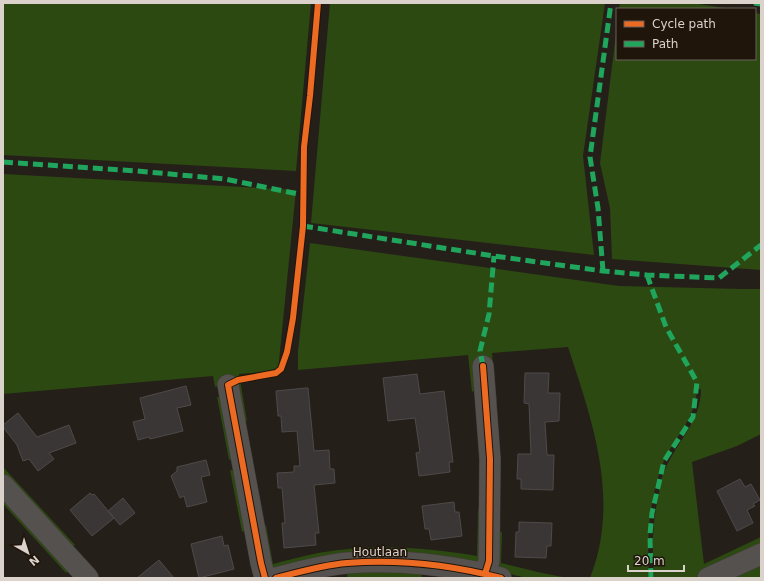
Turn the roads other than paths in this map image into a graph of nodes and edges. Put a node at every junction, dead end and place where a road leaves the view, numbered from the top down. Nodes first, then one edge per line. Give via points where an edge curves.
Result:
1 (482, 366) dead end
2 (228, 385) dead end
3 (3, 485) edge
4 (761, 554) edge
5 (493, 576) edge
6 (88, 578) edge
7 (265, 578) edge
8 (276, 578) edge
9 (708, 578) edge

1 - 5 street, Houtlaan via 490,459 489,561
2 - 7 street
3 - 6 street
4 - 9 street
5 - 8 street, Houtlaan via 422,563 368,562 305,570

